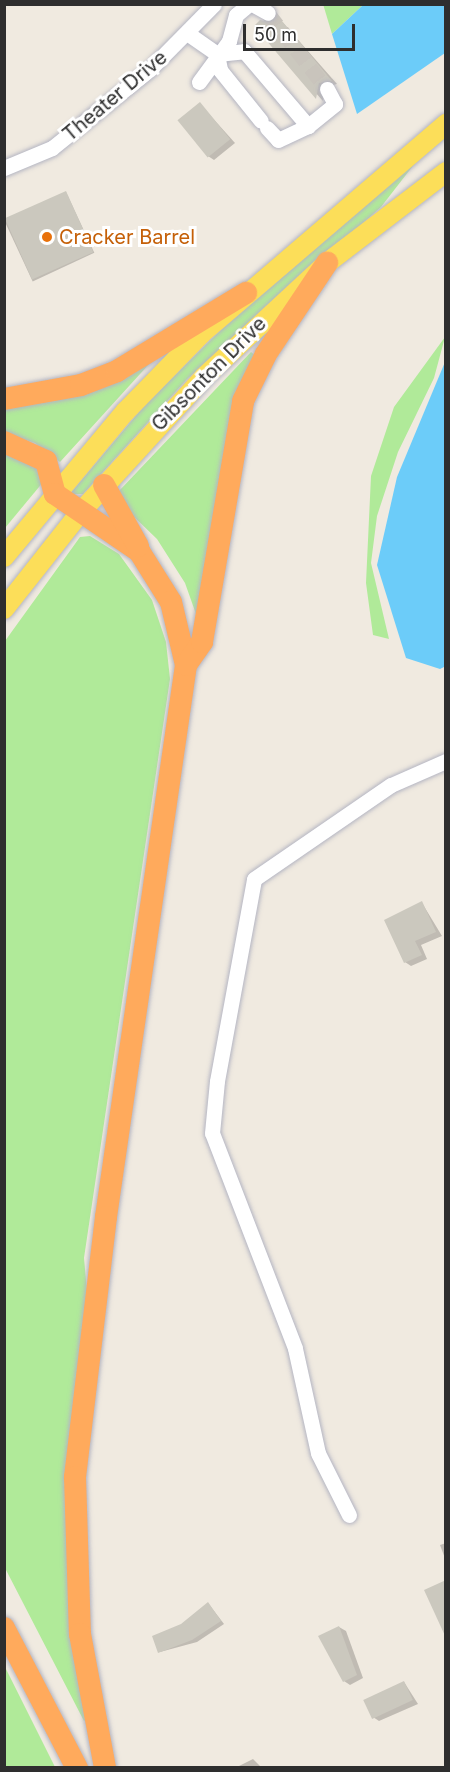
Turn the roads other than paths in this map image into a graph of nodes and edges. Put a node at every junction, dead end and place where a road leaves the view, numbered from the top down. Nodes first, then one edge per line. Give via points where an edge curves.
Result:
1 (251, 4) edge
2 (212, 5) edge
3 (268, 13) tunnel mouth
4 (188, 33) junction
5 (217, 54) junction
6 (199, 82) dead end
7 (327, 88) tunnel mouth
8 (446, 124) edge
9 (308, 126) junction
10 (4, 168) edge
11 (446, 172) edge
12 (327, 263) junction
13 (246, 293) junction
14 (4, 399) edge
15 (4, 442) edge
16 (105, 484) junction
17 (55, 494) junction
18 (79, 514) junction
19 (139, 551) junction
20 (4, 558) edge
21 (4, 609) edge
22 (186, 665) junction
23 (446, 761) edge
24 (349, 1515) dead end
25 (4, 1628) edge
26 (77, 1767) edge
27 (105, 1767) edge

1 - 3 street
1 - 5 street via 236,15 229,41
2 - 4 street, Theater Drive
4 - 5 street
4 - 10 street, Theater Drive via 52,148
5 - 6 street
5 - 9 street via 244,51
5 - 9 street via 220,70 278,141
7 - 9 street via 335,104
8 - 13 main road, Gibsonton Drive
11 - 12 main road, Gibsonton Drive
12 - 16 main road, Gibsonton Drive via 204,377
12 - 22 highway via 266,354 243,401 202,642
13 - 14 highway via 117,371 72,387
13 - 17 main road, Gibsonton Drive via 125,412
15 - 17 highway via 46,461
16 - 18 main road, Gibsonton Drive
16 - 19 highway
17 - 18 highway
17 - 20 main road, Gibsonton Drive
18 - 19 highway
18 - 21 main road, Gibsonton Drive
19 - 22 highway via 171,602
22 - 27 highway via 106,1217 75,1477 80,1634
23 - 24 street via 391,785 254,879 216,1081 212,1133 295,1348 318,1453
25 - 26 highway

